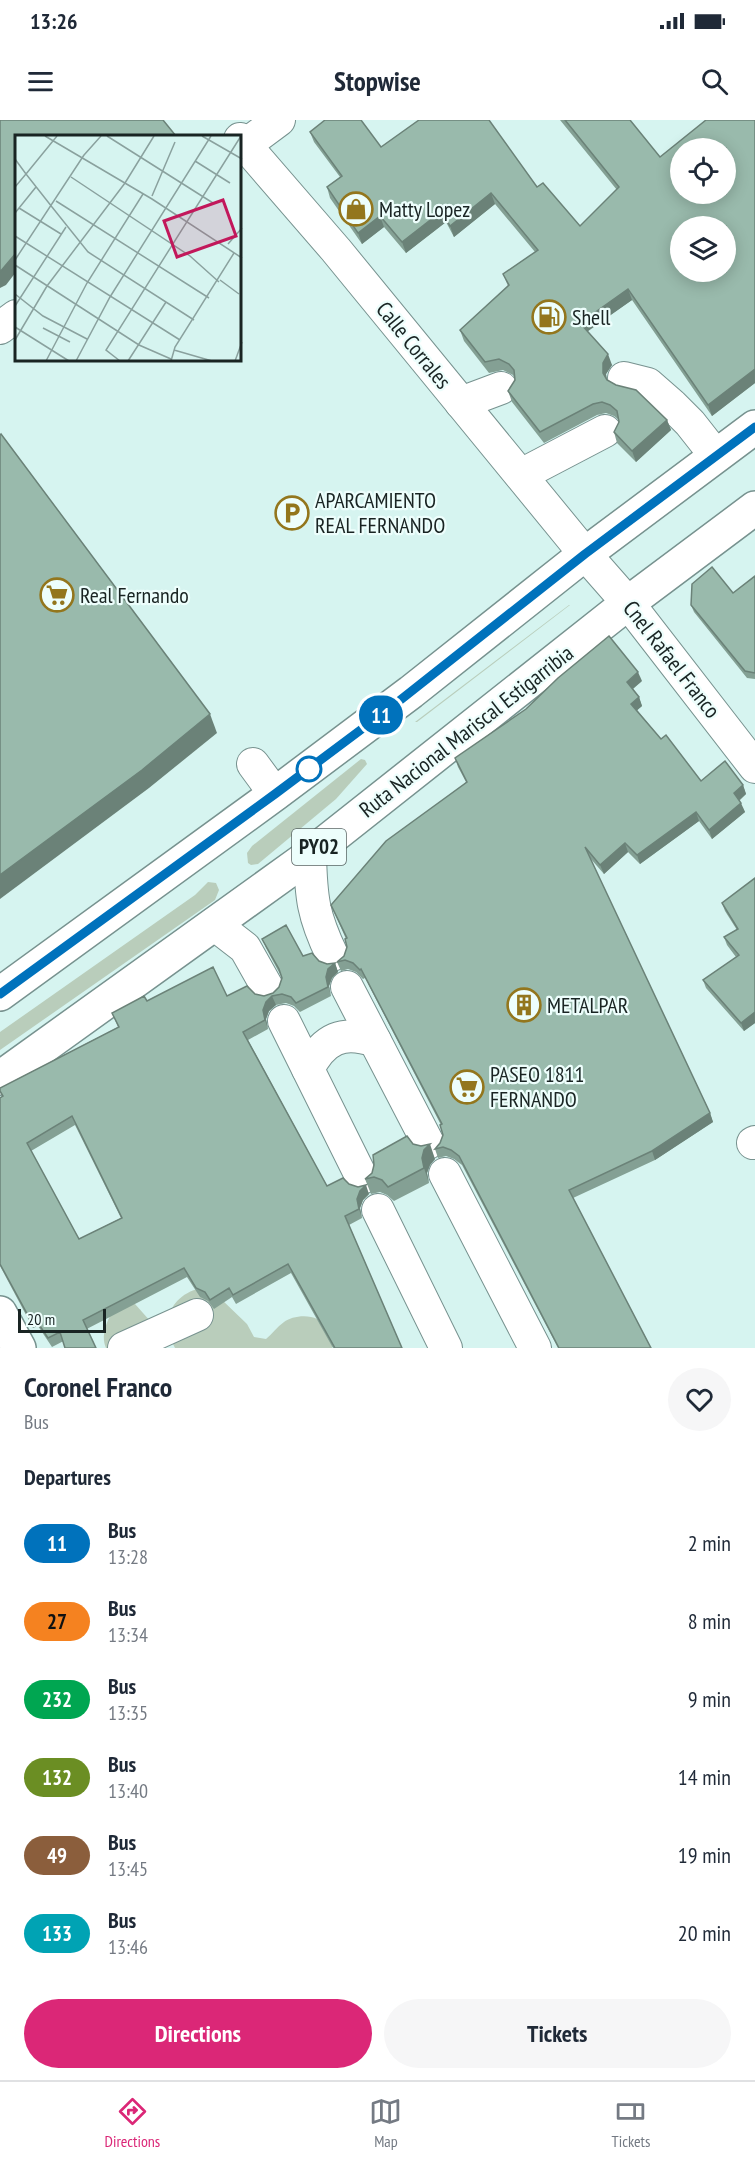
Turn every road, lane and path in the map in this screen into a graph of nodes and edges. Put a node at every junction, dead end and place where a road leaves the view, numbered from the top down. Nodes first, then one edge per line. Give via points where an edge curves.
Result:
1 (225, 120) edge
2 (279, 120) edge
3 (235, 135) edge
4 (242, 142) edge
5 (242, 144) edge
6 (15, 317) edge
7 (0, 328) edge
8 (624, 378) dead end
9 (501, 388) dead end
10 (461, 403) junction
11 (755, 427) edge
12 (605, 430) dead end
13 (716, 456) junction
14 (521, 475) junction
15 (755, 508) edge
16 (585, 554) junction
17 (628, 603) junction
18 (253, 764) dead end
19 (755, 767) edge
20 (275, 794) junction
21 (310, 855) junction
22 (214, 924) junction
23 (332, 955) dead end
24 (267, 987) dead end
25 (347, 987) dead end
26 (0, 994) edge
27 (284, 1021) dead end
28 (375, 1041) junction
29 (308, 1069) junction
30 (0, 1078) edge
31 (428, 1143) edge
32 (445, 1174) dead end
33 (362, 1178) dead end
34 (378, 1210) dead end
35 (0, 1313) edge
36 (196, 1315) dead end
37 (19, 1348) edge
38 (124, 1348) edge
39 (446, 1348) edge
40 (535, 1348) edge

1 - 3 street, Calle Corrales
2 - 4 street
5 - 10 street, Calle Corrales via 336,250
6 - 7 street
8 - 13 street via 648,384 661,406 690,423
9 - 10 street
10 - 14 street, Calle Corrales
11 - 13 main road
12 - 14 street
13 - 16 main road
14 - 16 street, Calle Corrales
15 - 17 main road, Ruta Nacional Mariscal Estigarribia / PY02
16 - 17 street, Cnel Rafael Franco
16 - 20 main road
17 - 19 street, Cnel Rafael Franco
17 - 21 main road, Ruta Nacional Mariscal Estigarribia / PY02
18 - 20 street
20 - 26 main road
21 - 22 main road, Ruta Nacional Mariscal Estigarribia / PY02
21 - 23 street via 311,897 318,927
22 - 24 street via 245,948
22 - 30 main road, Ruta Nacional Mariscal Estigarribia / PY02
25 - 28 street
27 - 29 street
28 - 29 street via 360,1036 339,1037 315,1054
28 - 31 street
29 - 33 street
32 - 40 street
34 - 39 street
35 - 37 main road
36 - 38 street

